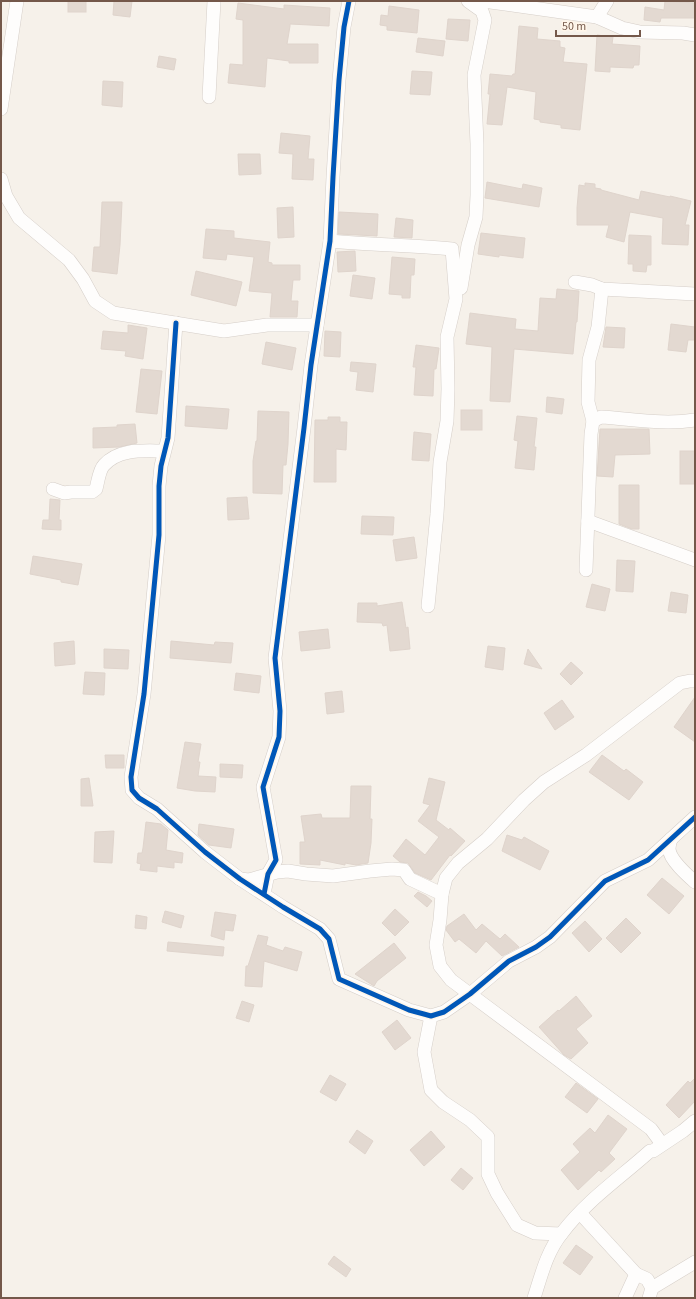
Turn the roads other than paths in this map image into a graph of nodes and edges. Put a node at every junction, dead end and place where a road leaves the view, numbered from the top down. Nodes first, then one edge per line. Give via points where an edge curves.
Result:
1 (17, 1) edge
2 (214, 1) edge
3 (349, 1) edge
4 (468, 1) edge
5 (483, 1) edge
6 (607, 1) edge
7 (598, 17) junction
8 (695, 35) edge
9 (5, 54) edge
10 (208, 97) dead end
11 (1, 109) edge
12 (1, 179) edge
13 (330, 241) junction
14 (574, 282) dead end
15 (602, 289) junction
16 (695, 294) edge
17 (176, 323) junction
18 (317, 325) junction
19 (447, 337) junction
20 (695, 420) edge
21 (593, 421) junction
22 (164, 451) junction
23 (53, 489) dead end
24 (588, 520) junction
25 (695, 560) edge
26 (586, 570) dead end
27 (428, 606) dead end
28 (695, 681) edge
29 (695, 817) edge
30 (671, 839) junction
31 (268, 874) junction
32 (240, 879) junction
33 (695, 882) edge
34 (264, 894) junction
35 (442, 894) junction
36 (470, 994) junction
37 (431, 1016) junction
38 (695, 1121) edge
39 (662, 1144) junction
40 (580, 1213) junction
41 (561, 1234) junction
42 (695, 1262) edge
43 (636, 1274) junction
44 (651, 1293) edge
45 (534, 1298) edge
46 (625, 1298) edge

1 - 9 street
2 - 10 street
3 - 13 street via 339,80
4 - 19 street via 482,11 485,20 474,75 478,144 476,217 468,245 457,325 454,333
5 - 7 street
6 - 7 street
7 - 8 street via 622,28 640,32 683,32
9 - 11 street
12 - 17 street via 6,196 19,218 70,260 95,301 113,313
13 - 18 street
13 - 19 street via 452,249 456,299
14 - 15 street
15 - 16 street
15 - 21 street via 598,327 589,360 588,402
17 - 18 street via 224,331 267,325
17 - 22 street via 168,438
18 - 31 street via 275,658 280,711 279,737 263,786 276,860
19 - 27 street via 447,421 440,462
20 - 21 street via 662,423 601,417
21 - 24 street
22 - 23 street via 130,451 111,460 103,466 96,489 92,492 64,493
22 - 32 street via 159,486 159,535 144,694 131,777 132,790
24 - 25 street
24 - 26 street
28 - 35 street via 680,682 586,755 544,782 487,839 458,863 446,878
29 - 30 street
30 - 33 street via 669,849 672,856
30 - 36 street via 648,860 605,881 550,937 509,961
31 - 32 street via 249,880
31 - 34 street
31 - 35 street via 288,871 333,876 392,869 404,870 410,879
32 - 34 street
34 - 37 street via 320,929 329,939 340,980 409,1010
35 - 36 street via 436,945 440,966 451,980
36 - 37 street via 444,1012
36 - 39 street via 651,1129
37 - 41 street via 424,1052 431,1090 488,1137 488,1174 518,1225 535,1233
38 - 39 street
39 - 40 street via 599,1193
40 - 41 street
40 - 43 street
41 - 45 street via 547,1259
42 - 44 street
43 - 44 street via 647,1279
43 - 46 street

